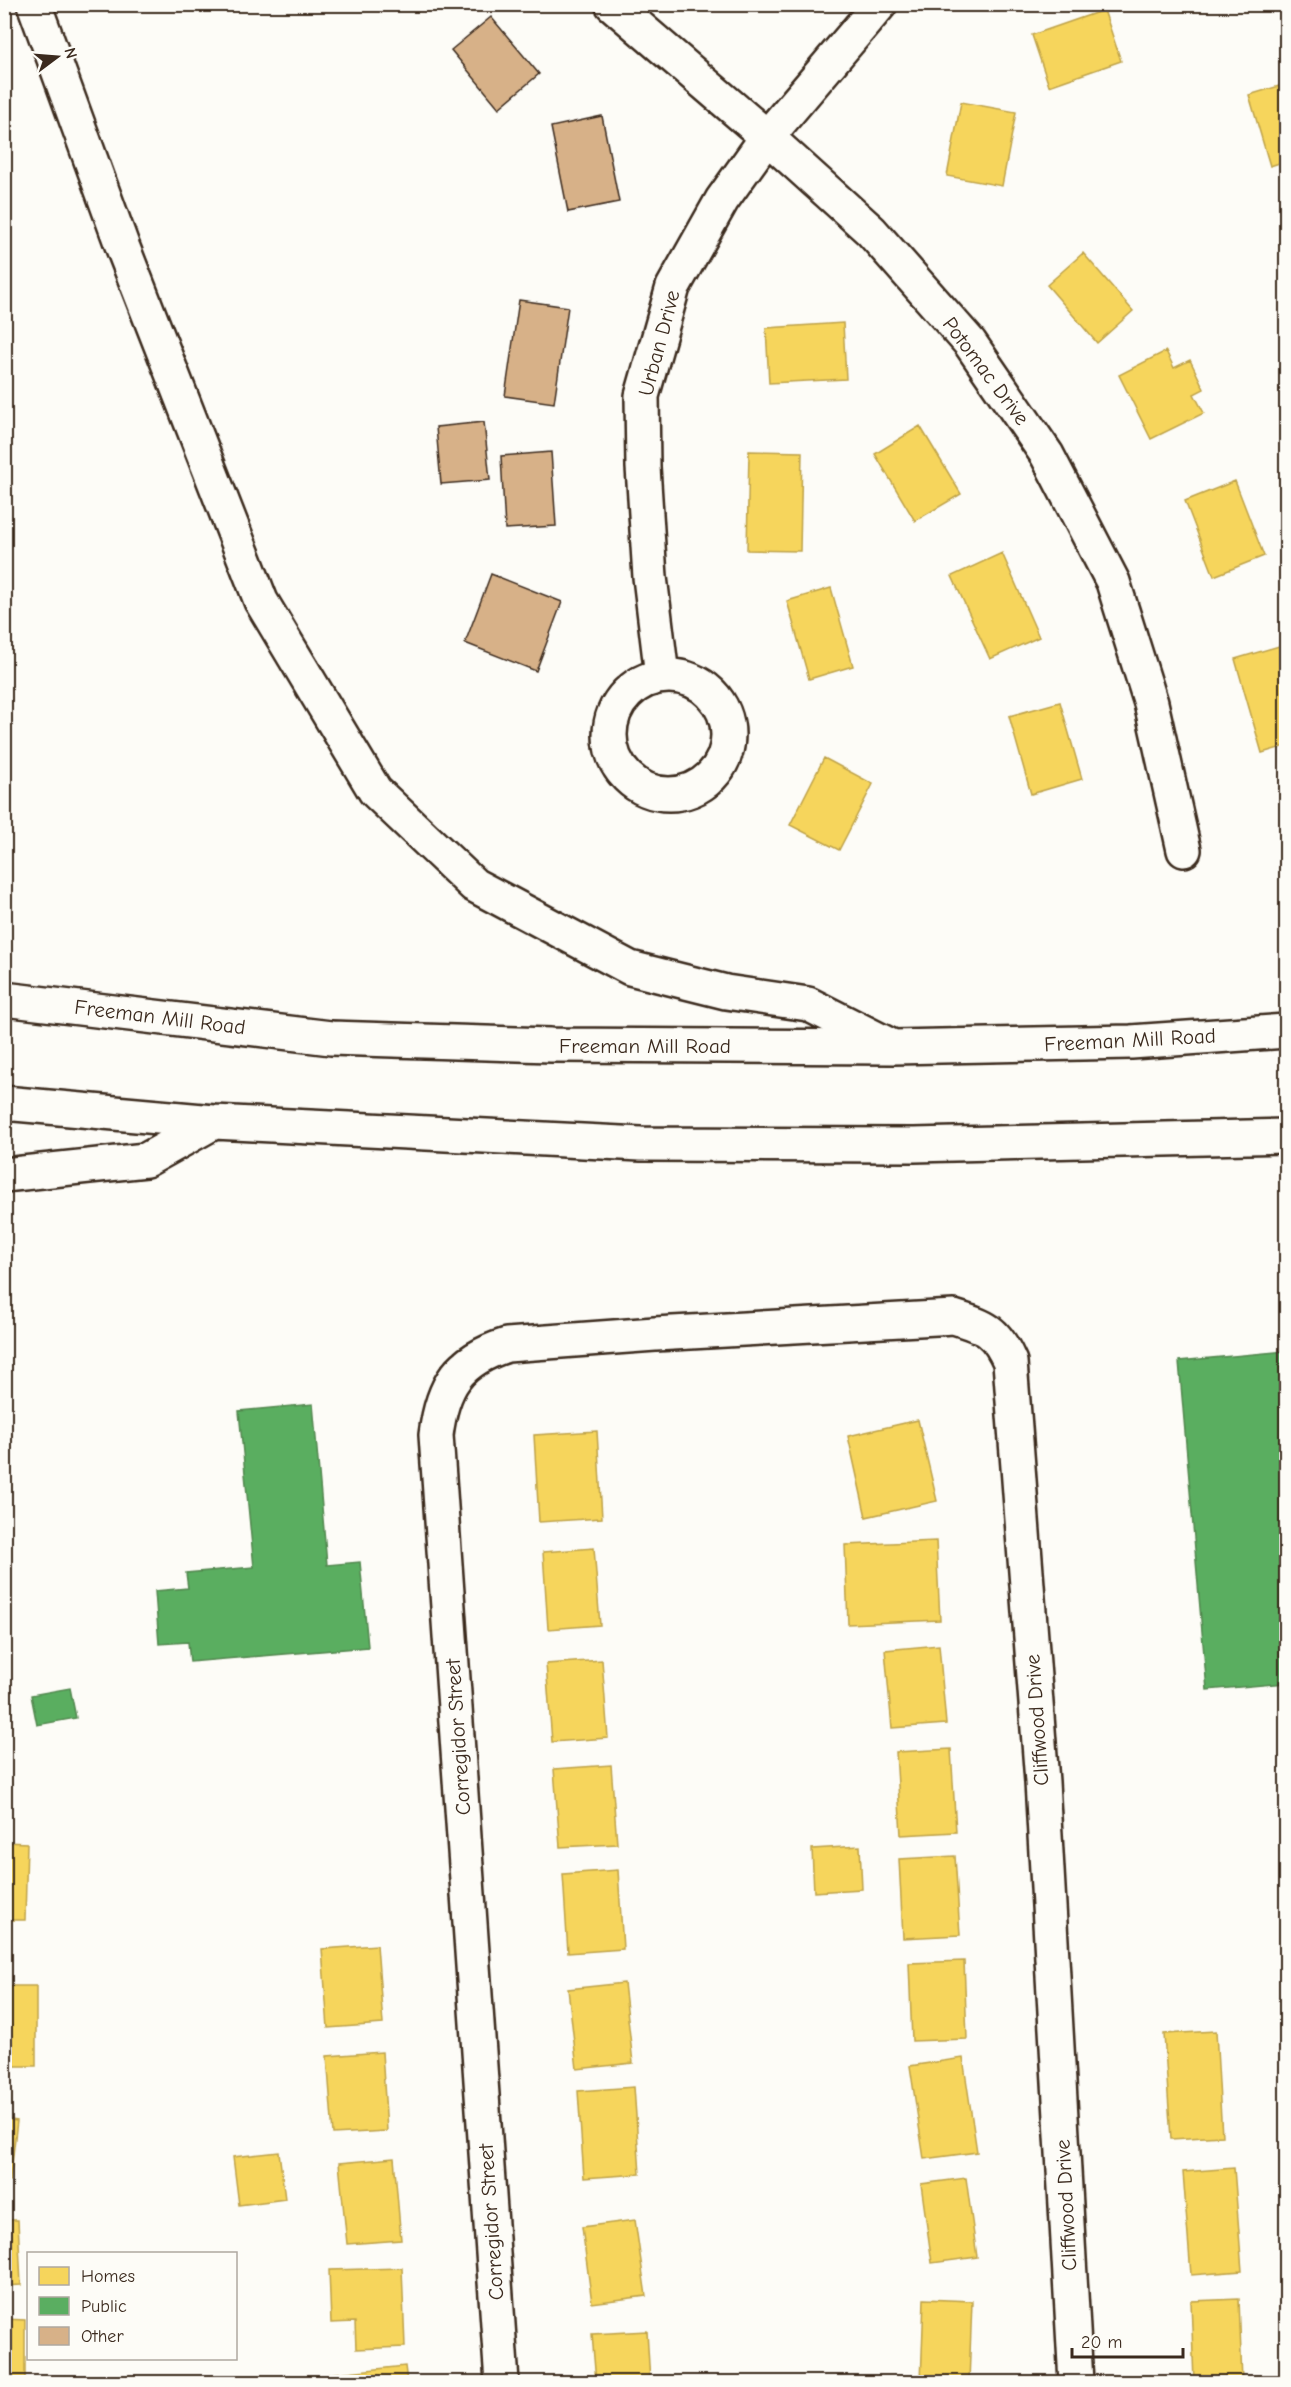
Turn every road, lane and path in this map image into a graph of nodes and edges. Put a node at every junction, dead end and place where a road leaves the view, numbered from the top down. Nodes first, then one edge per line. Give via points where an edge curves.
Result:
1 (34, 4) edge
2 (612, 4) edge
3 (880, 4) edge
4 (767, 137) junction
5 (662, 676) dead end
6 (1184, 850) dead end
7 (14, 1000) edge
8 (1287, 1031) edge
9 (893, 1047) junction
10 (4, 1103) edge
11 (214, 1122) junction
12 (1287, 1136) edge
13 (4, 1175) edge
14 (726, 1330) joint
15 (502, 2382) edge
16 (1076, 2382) edge

1 - 9 main road via 123,248 261,601 375,791 474,885 630,968 726,992 808,1004
2 - 4 main road, Potomac Drive
3 - 4 main road, Urban Drive
4 - 5 main road, Urban Drive via 722,200 673,287 642,396 650,577
4 - 6 main road, Potomac Drive via 870,231 970,343 1047,455 1113,582 1151,703
7 - 9 main road, Freeman Mill Road via 331,1038 551,1045
8 - 9 main road, Freeman Mill Road via 1131,1042
10 - 11 main road
11 - 12 main road via 641,1144 914,1145
11 - 13 main road via 146,1160
14 - 15 main road, Corregidor Street via 507,1345 471,1362 446,1390 439,1408 437,1447
14 - 16 main road, Cliffwood Drive via 954,1317 991,1331 1002,1343 1010,1362 1042,1782

